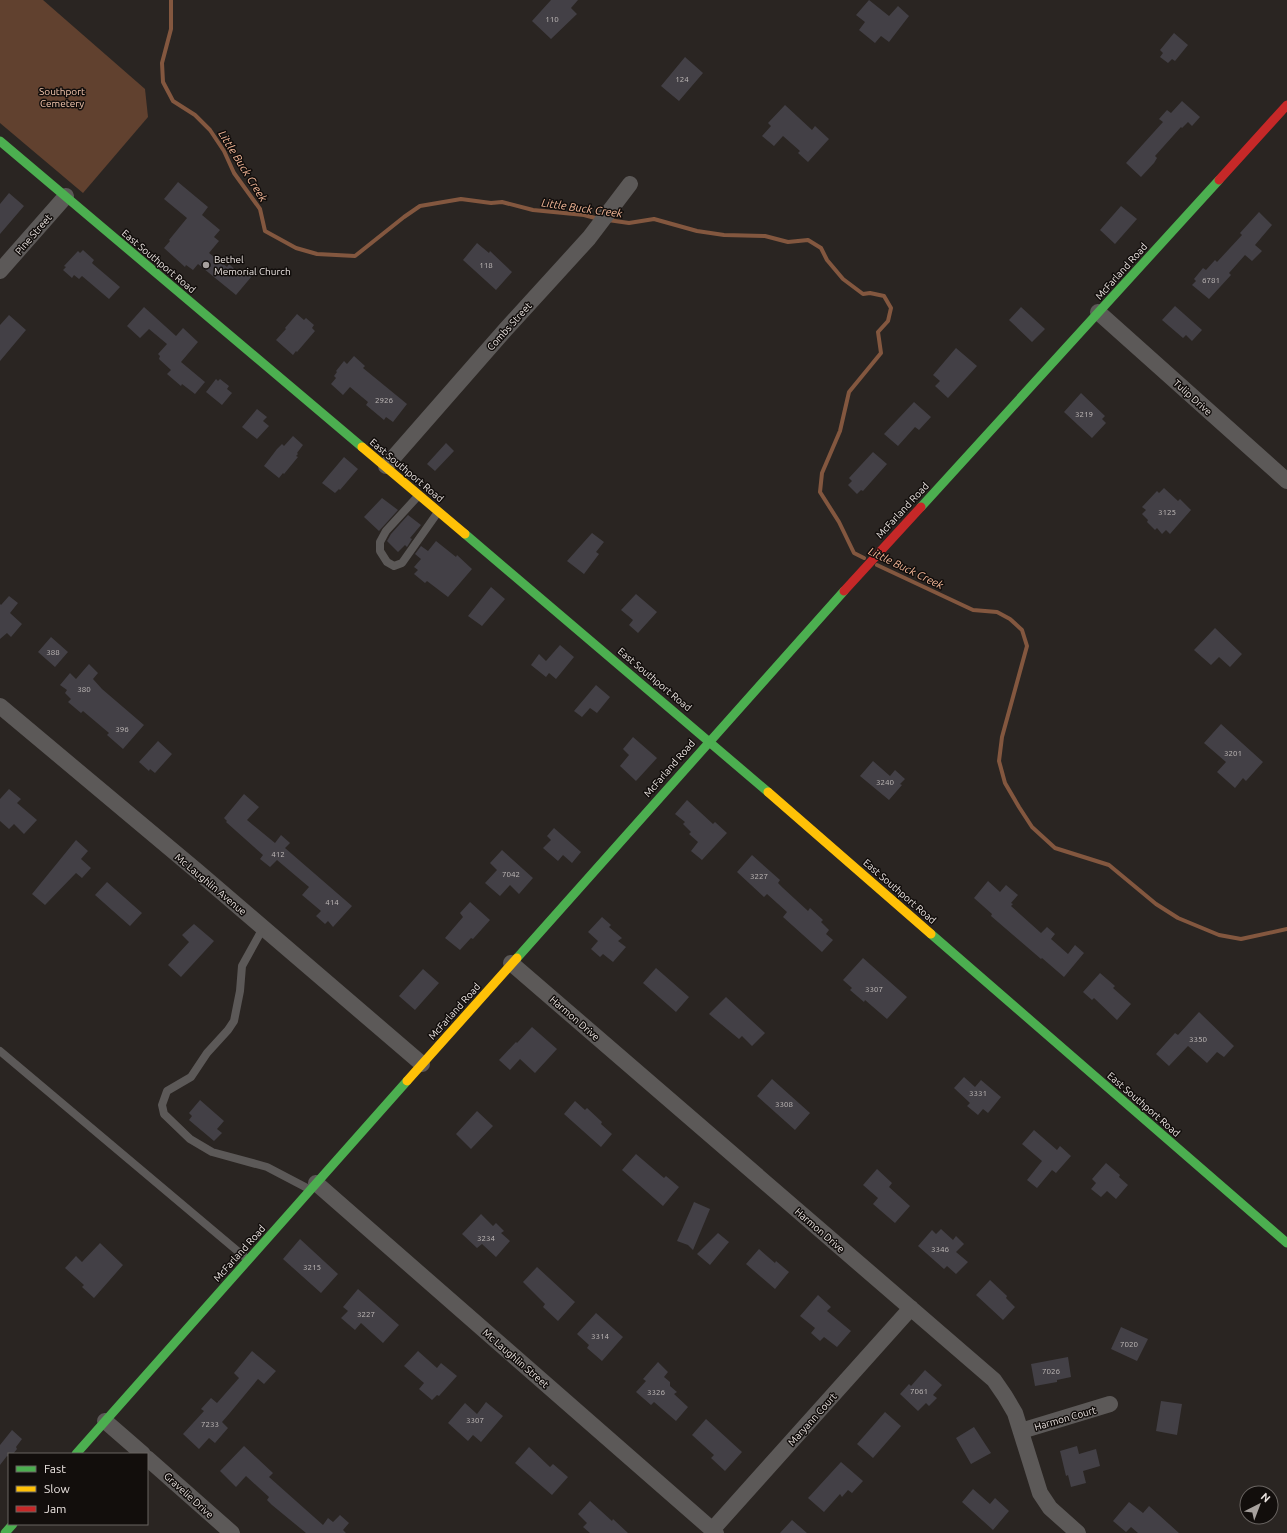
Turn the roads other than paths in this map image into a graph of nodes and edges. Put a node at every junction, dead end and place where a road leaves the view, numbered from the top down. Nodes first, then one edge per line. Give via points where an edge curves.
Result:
1 (1287, 105) edge
2 (0, 141) edge
3 (630, 184) dead end
4 (66, 196) junction
5 (0, 271) edge
6 (1098, 312) junction
7 (386, 466) junction
8 (1287, 481) edge
9 (420, 495) junction
10 (439, 511) junction
11 (0, 706) edge
12 (709, 740) junction
13 (263, 928) junction
14 (511, 963) junction
15 (0, 1052) edge
16 (422, 1064) junction
17 (313, 1187) junction
18 (1287, 1243) edge
19 (248, 1259) junction
20 (911, 1308) junction
21 (1110, 1404) dead end
22 (105, 1420) junction
23 (1021, 1431) junction
24 (77, 1453) edge
25 (142, 1453) edge
26 (148, 1459) edge
27 (12, 1525) edge
28 (714, 1531) edge
29 (5, 1533) edge
30 (232, 1533) edge
31 (1078, 1533) edge

1 - 6 street, McFarland Road
2 - 4 street, East Southport Road
3 - 7 street, Combs Street via 589,238
4 - 5 street, Pine Street
4 - 7 street, East Southport Road
6 - 8 street, Tulip Drive
6 - 12 street, McFarland Road
7 - 9 street, East Southport Road
9 - 10 street, East Southport Road
9 - 10 lane via 382,537 380,552 391,565 402,563
10 - 12 street, East Southport Road
11 - 13 street, Mc Laughlin Avenue
12 - 14 street, McFarland Road
12 - 18 street, East Southport Road
13 - 16 street, Mc Laughlin Avenue
13 - 17 lane via 242,966 234,1021 191,1077 167,1091 162,1104 164,1114 190,1139 212,1152 267,1167
14 - 16 street, McFarland Road
14 - 20 street, Harmon Drive
15 - 19 lane
16 - 17 street, McFarland Road
17 - 19 street, McFarland Road
17 - 28 street, Mc Laughlin Street
19 - 22 street, McFarland Road
20 - 23 street, Harmon Drive via 994,1380 1012,1407
20 - 28 street, Maryann Court
21 - 23 street, Harmon Court
22 - 24 street, McFarland Road
22 - 25 street
23 - 31 street, Harmon Drive via 1040,1493 1050,1508
26 - 30 street, Gravelie Drive
27 - 29 street

